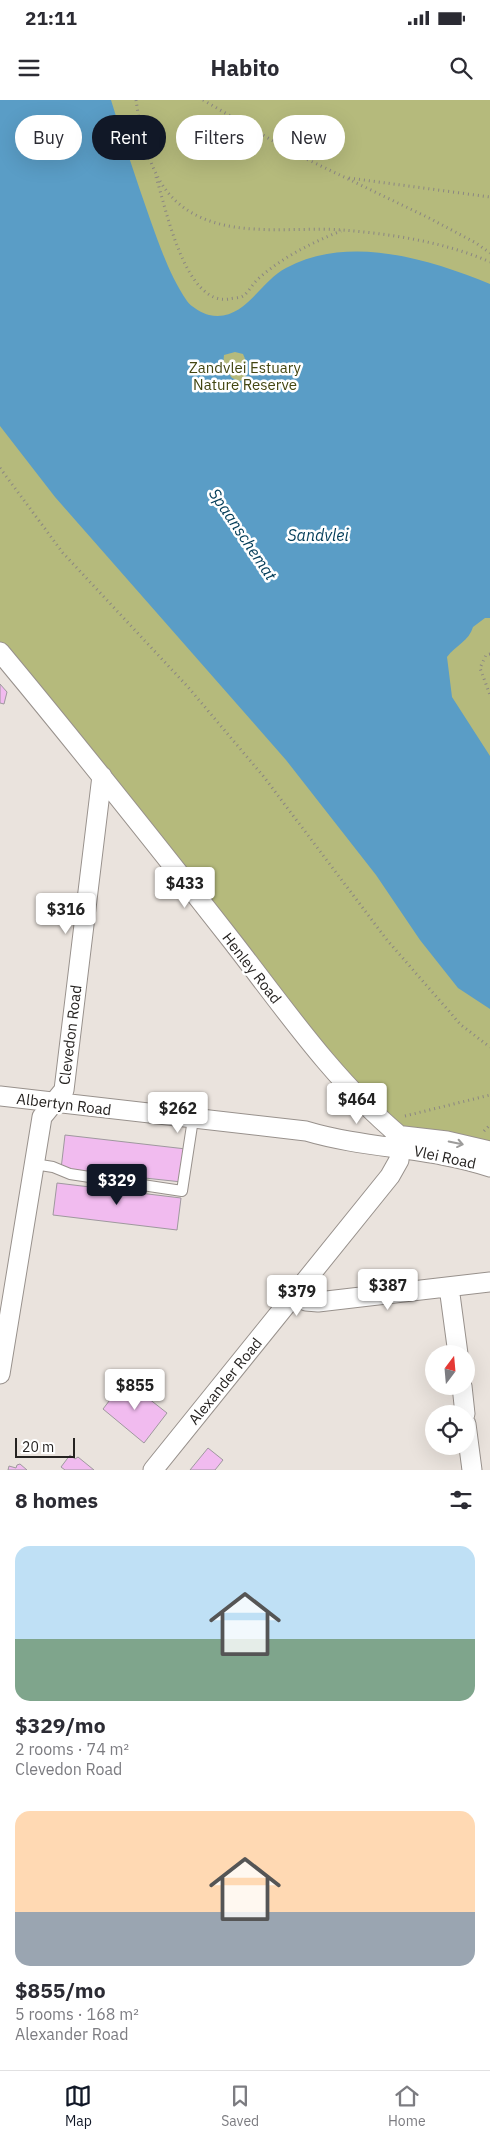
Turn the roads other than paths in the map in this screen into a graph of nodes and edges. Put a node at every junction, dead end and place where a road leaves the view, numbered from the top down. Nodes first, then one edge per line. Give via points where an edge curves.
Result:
1 (0, 652) edge
2 (102, 776) junction
3 (0, 1096) edge
4 (54, 1103) junction
5 (193, 1119) junction
6 (421, 1138) joint
7 (400, 1142) junction
8 (490, 1151) edge
9 (34, 1164) junction
10 (490, 1167) edge
11 (490, 1282) edge
12 (449, 1287) junction
13 (294, 1294) junction
14 (457, 1345) edge
15 (0, 1374) edge
16 (470, 1455) edge
17 (153, 1470) edge
18 (472, 1470) edge

1 - 2 street, Henley Road
2 - 4 street, Clevedon Road via 64,1090
2 - 7 street, Henley Road via 318,1052
3 - 4 street, Albertyn Road
4 - 5 street, Albertyn Road
4 - 9 street, Clevedon Road via 42,1117
5 - 7 street, Albertyn Road via 306,1131 329,1128
5 - 9 lane via 182,1191 70,1174
6 - 7 street, Albertyn Road
6 -> 8 street, Vlei Road
7 - 10 street, Vlei Road
7 - 13 street, Alexander Road via 399,1160 390,1176
9 - 15 street, Clevedon Road
11 - 12 street
12 - 13 street via 318,1302 306,1301
12 - 14 street
13 - 17 street, Alexander Road
16 - 18 street

